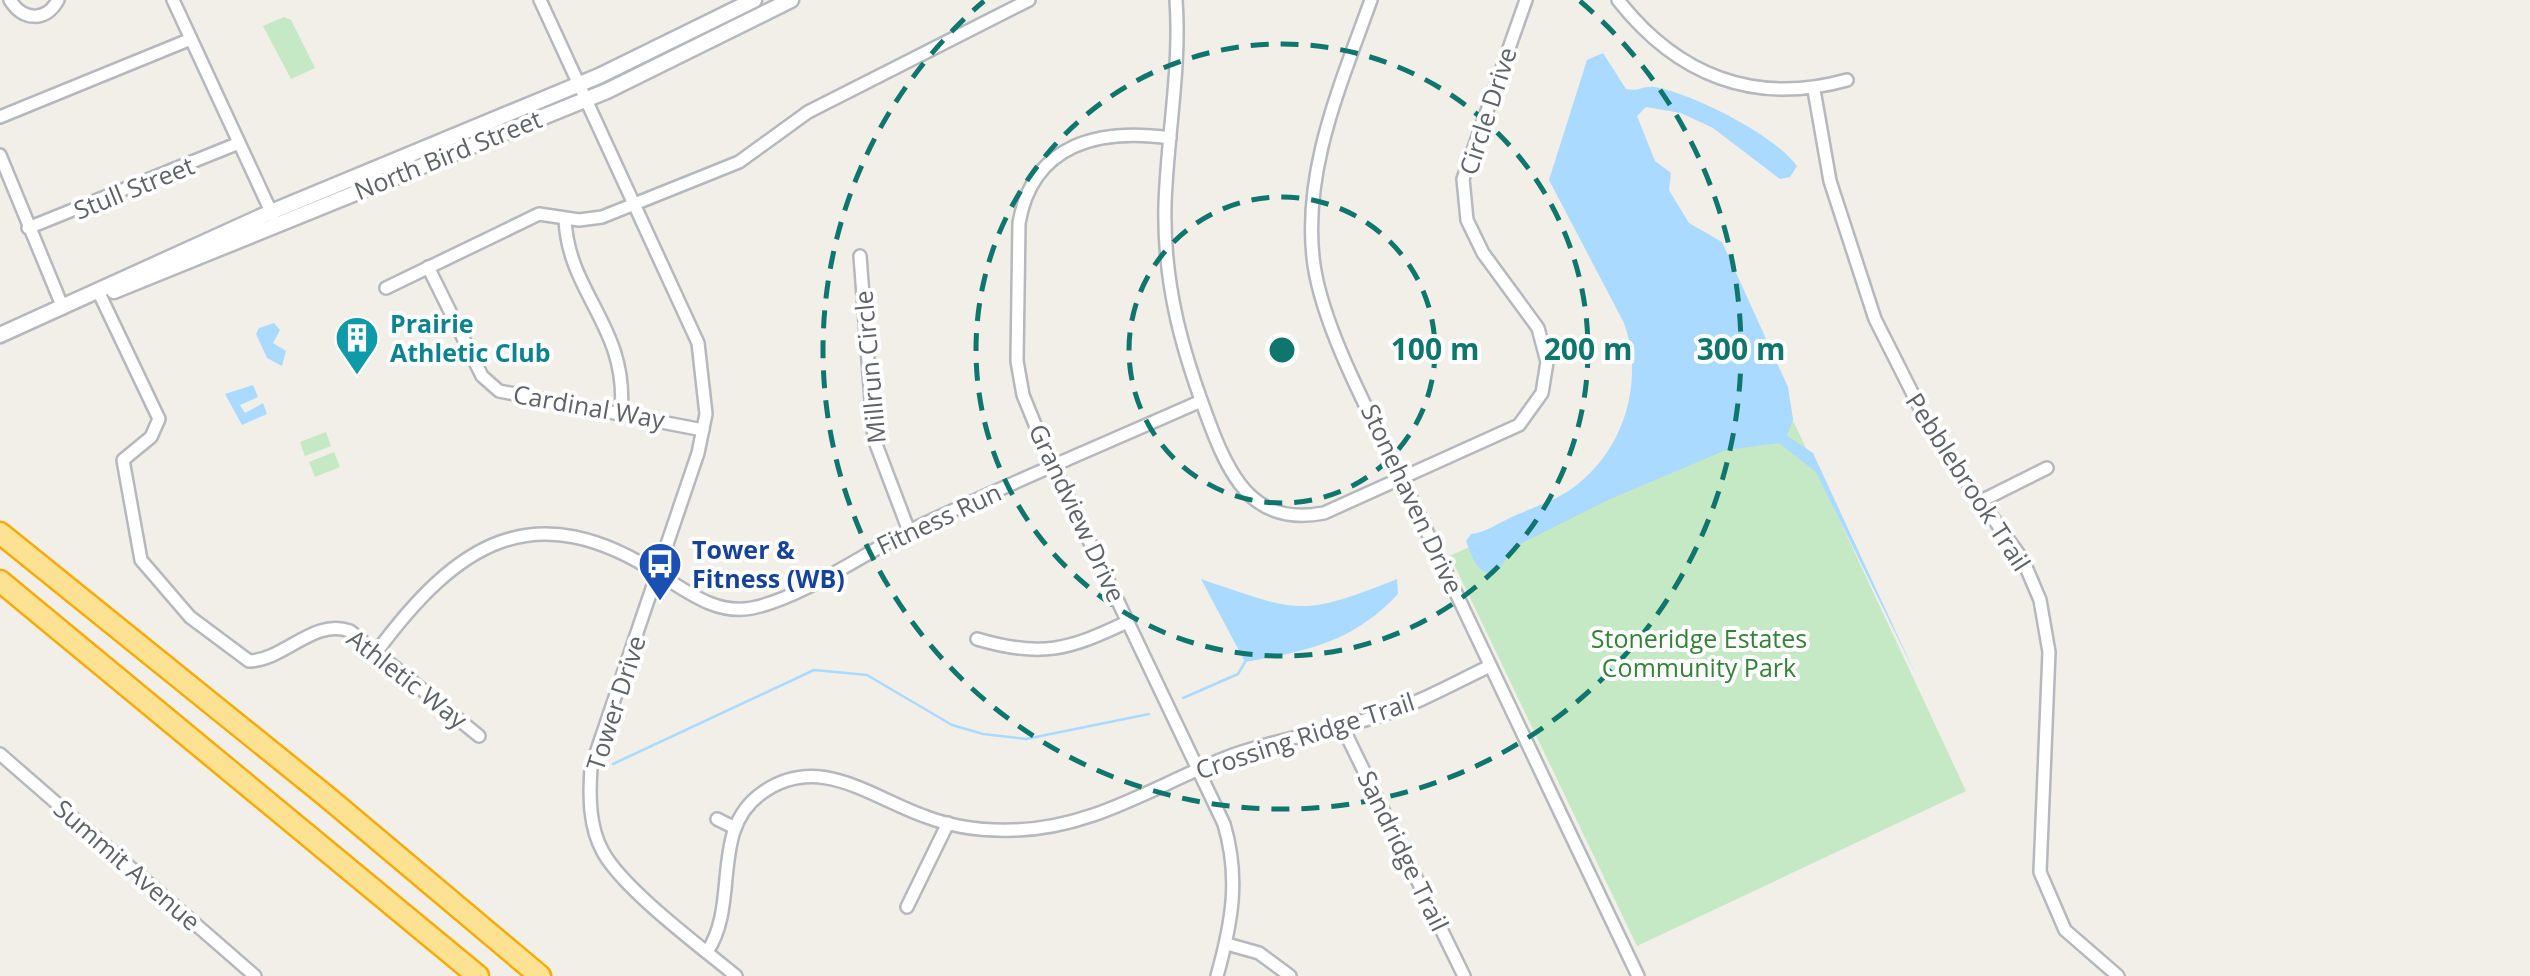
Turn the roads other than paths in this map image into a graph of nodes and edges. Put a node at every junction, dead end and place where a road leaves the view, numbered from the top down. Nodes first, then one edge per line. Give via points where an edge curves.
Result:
1 (10, 0) edge
2 (58, 0) edge
3 (173, 0) edge
4 (540, 0) edge
5 (754, 0) edge
6 (791, 0) edge
7 (997, 0) edge
8 (1028, 0) edge
9 (1176, 0) edge
10 (1371, 0) edge
11 (1526, 0) edge
12 (1618, 0) edge
13 (1004, 13) junction
14 (191, 39) junction
15 (1847, 80) dead end
16 (1814, 90) junction
17 (583, 92) junction
18 (0, 117) edge
19 (1170, 138) junction
20 (239, 143) junction
21 (0, 154) edge
22 (4, 173) edge
23 (636, 206) junction
24 (274, 218) junction
25 (565, 219) junction
26 (28, 228) junction
27 (860, 256) dead end
28 (428, 267) junction
29 (386, 288) dead end
30 (99, 292) junction
31 (62, 308) junction
32 (0, 336) edge
33 (1201, 401) junction
34 (621, 413) junction
35 (703, 430) junction
36 (1053, 466) junction
37 (2048, 468) dead end
38 (1400, 475) junction
39 (1983, 500) junction
40 (910, 531) junction
41 (0, 533) edge
42 (660, 574) junction
43 (0, 581) edge
44 (1128, 622) junction
45 (977, 639) dead end
46 (376, 654) junction
47 (1490, 666) junction
48 (1342, 726) junction
49 (480, 736) dead end
50 (0, 754) edge
51 (1198, 770) junction
52 (717, 819) dead end
53 (948, 823) junction
54 (734, 827) junction
55 (907, 907) dead end
56 (1227, 944) junction
57 (707, 952) junction
58 (254, 976) edge
59 (478, 976) edge
60 (540, 976) edge
61 (736, 976) edge
62 (1217, 976) edge
63 (1290, 976) edge
64 (1464, 976) edge
65 (1638, 976) edge
66 (2118, 976) edge

1 - 2 street via 34,17
3 - 14 street
4 - 17 street, Tower Drive
5 - 17 street, North Bird Street
6 - 17 street, North Bird Street
7 - 13 street
8 - 13 street
9 - 19 street, Circle Drive
10 - 38 street, Stonehaven Drive via 1326,126 1313,197 1314,266 1336,335
11 - 38 street, Circle Drive via 1463,179 1467,220 1483,253 1538,328 1546,362 1542,393 1519,425
12 - 16 street via 1666,52 1702,70 1778,91
13 - 23 street via 808,112 739,162
14 - 18 street
14 - 20 street
15 - 16 street
16 - 39 street, Pebblebrook Trail via 1830,182 1874,319 1934,436
17 - 23 street, Tower Drive
17 - 24 street, North Bird Street
19 - 33 street, Circle Drive via 1168,264 1180,346
19 - 36 street, Grandview Drive via 1130,132 1093,138 1040,172 1023,203 1018,361 1023,395
20 - 24 street
20 - 26 street, Stull Street
21 - 22 street
22 - 26 street
23 - 25 street
23 - 35 street, Tower Drive via 704,362
24 - 30 street, North Bird Street via 136,283
25 - 28 street via 539,214
25 - 34 street via 570,253 618,353
26 - 31 street
27 - 40 street, Millrun Circle via 874,439
28 - 29 street
28 - 34 street, Cardinal Way via 490,385
30 - 31 street, North Bird Street
30 - 46 street, Athletic Way via 159,420 122,460 144,566 244,660 264,659 339,627
31 - 32 street, North Bird Street
33 - 36 street, Fitness Run
33 - 38 street, Circle Drive via 1246,493 1274,514 1324,513
34 - 35 street, Cardinal Way
35 - 42 street, Tower Drive
36 - 40 street, Fitness Run
36 - 44 street, Grandview Drive
37 - 39 street
38 - 47 street, Stonehaven Drive
39 - 66 street, Pebblebrook Trail via 2023,560 2040,600 2050,652 2040,872 2065,930
40 - 42 street, Fitness Run via 752,608 714,605
41 - 60 highway
42 - 46 street, Fitness Run via 572,537 530,535 490,543 441,575
42 - 57 street, Tower Drive via 592,768 591,816 615,869
43 - 59 highway
44 - 45 street via 1045,652
44 - 51 street, Grandview Drive
46 - 49 street, Athletic Way
47 - 48 street, Crossing Ridge Trail
47 - 65 street, Stonehaven Drive
48 - 51 street, Crossing Ridge Trail via 1264,744
48 - 64 street, Sandridge Trail
50 - 58 street, Summit Avenue
51 - 53 street, Crossing Ridge Trail via 1076,822 1014,830
51 - 56 street, Grandview Drive via 1231,847 1235,896
52 - 54 street
53 - 54 street, Crossing Ridge Trail via 820,774 776,784
53 - 55 street
54 - 57 street via 723,917
56 - 62 street, Grandview Drive
56 - 63 street via 1259,953
57 - 61 street, Tower Drive

